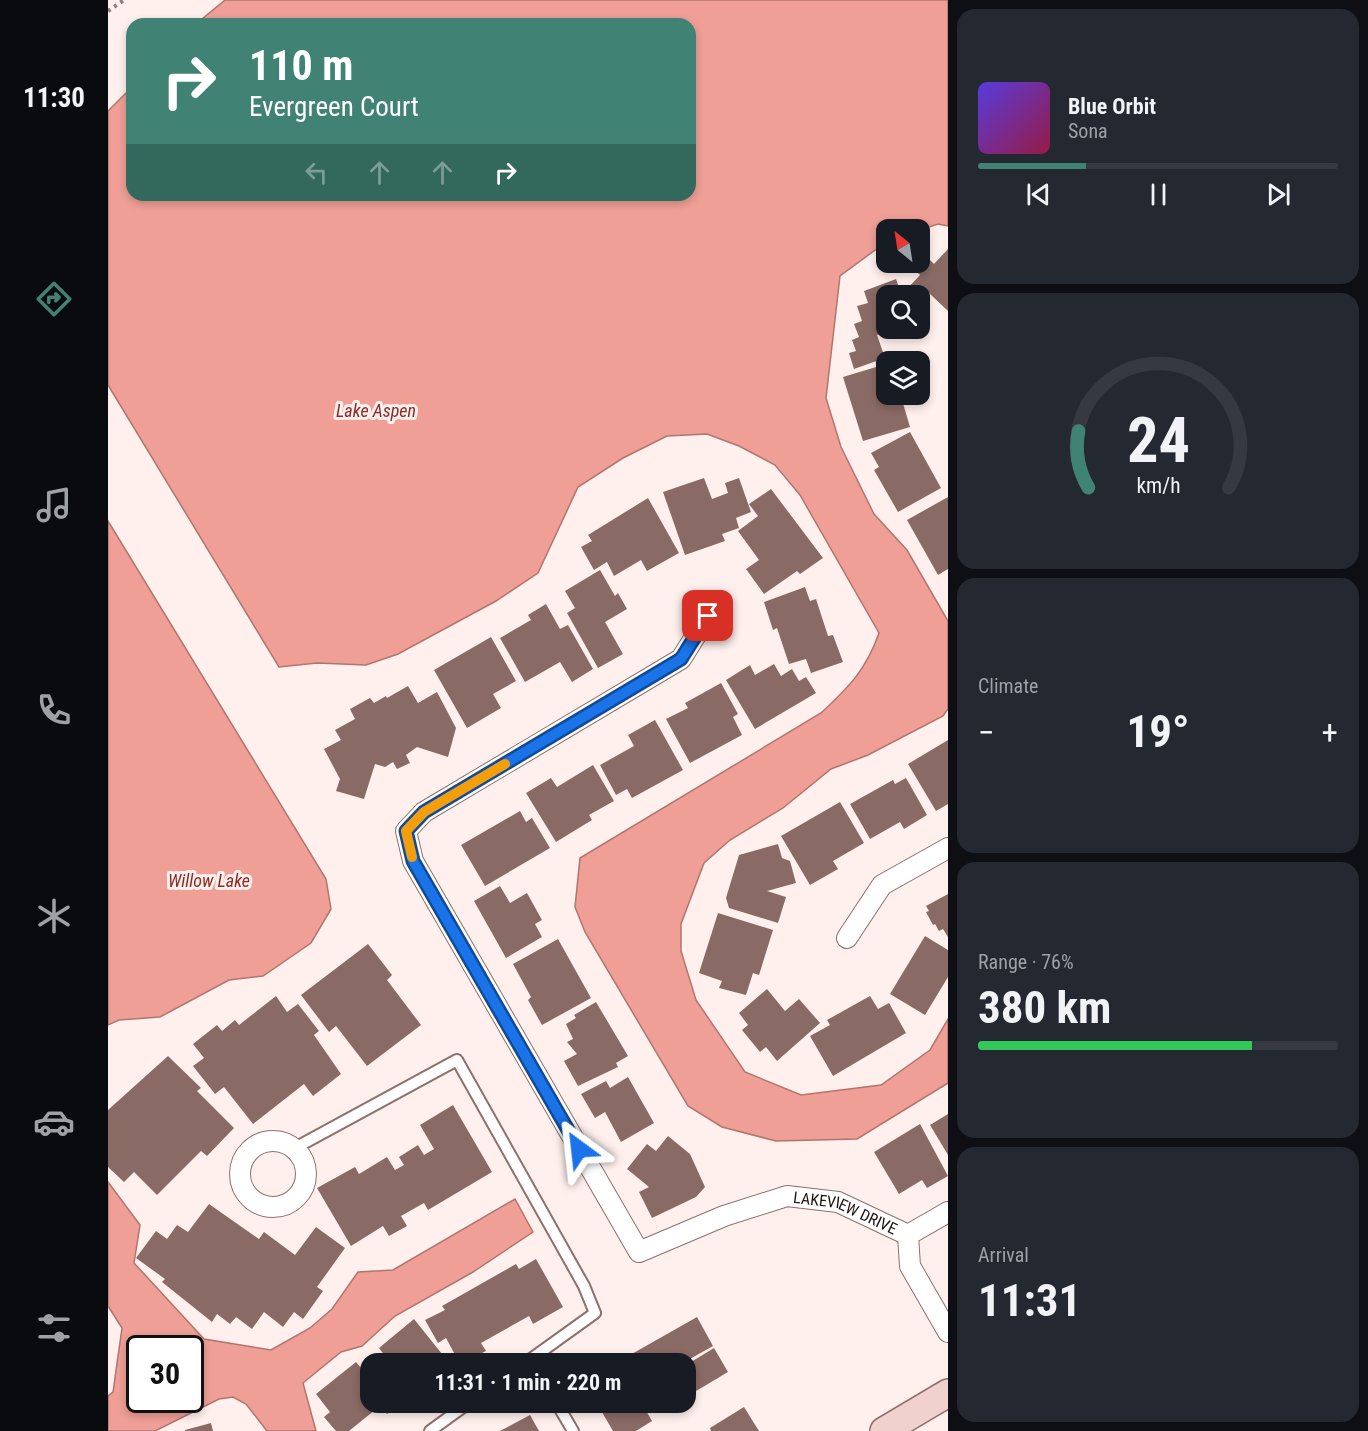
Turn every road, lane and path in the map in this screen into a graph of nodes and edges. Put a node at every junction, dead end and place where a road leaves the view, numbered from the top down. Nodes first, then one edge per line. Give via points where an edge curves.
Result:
1 (124, 0) edge
2 (108, 11) edge
3 (708, 616) dead end
4 (948, 848) edge
5 (848, 938) dead end
6 (295, 1148) dead end
7 (948, 1212) edge
8 (908, 1235) junction
9 (948, 1332) edge
10 (539, 1353) edge
11 (948, 1393) edge
12 (455, 1413) edge
13 (562, 1413) edge
14 (430, 1431) edge
15 (573, 1431) edge
16 (884, 1431) edge

1 - 2 path
3 - 8 street, LAKEVIEW DRIVE via 681,659 424,812 406,831 413,861 639,1252 724,1216 787,1196 838,1202
4 - 5 street via 882,885
6 - 10 lane via 457,1060 584,1286 595,1313
7 - 8 street, LAKEVIEW DRIVE
8 - 9 street via 910,1266
11 - 16 street
12 - 14 lane
13 - 15 lane

